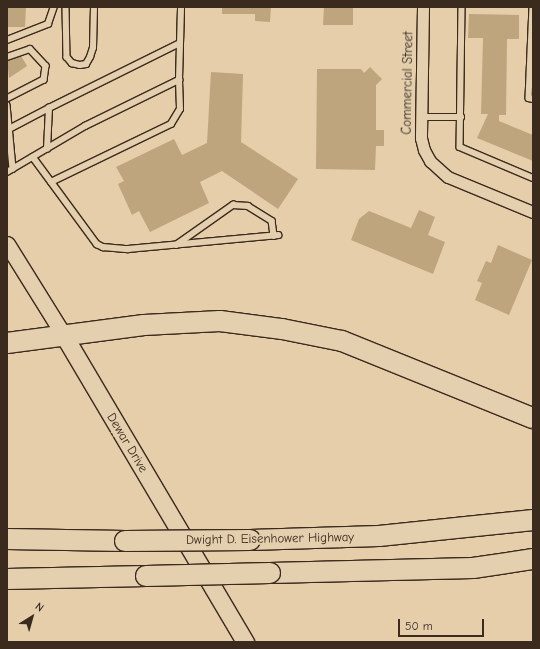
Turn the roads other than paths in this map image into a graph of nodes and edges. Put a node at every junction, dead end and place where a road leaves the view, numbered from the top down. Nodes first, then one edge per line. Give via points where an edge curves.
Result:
1 (54, 7) edge
2 (66, 7) edge
3 (94, 7) edge
4 (181, 7) edge
5 (423, 7) edge
6 (462, 7) edge
7 (533, 7) edge
8 (7, 40) edge
9 (180, 43) junction
10 (7, 57) edge
11 (180, 80) junction
12 (7, 99) edge
13 (533, 99) edge
14 (7, 105) edge
15 (49, 108) junction
16 (421, 117) junction
17 (461, 117) junction
18 (9, 129) junction
19 (47, 149) junction
20 (33, 157) junction
21 (13, 169) junction
22 (7, 172) edge
23 (533, 178) edge
24 (51, 182) junction
25 (533, 212) edge
26 (7, 244) edge
27 (176, 245) junction
28 (63, 334) junction
29 (7, 343) edge
30 (533, 418) edge
31 (533, 520) edge
32 (7, 539) edge
33 (533, 559) edge
34 (7, 579) edge
35 (246, 642) edge

1 - 8 lane via 48,24
2 - 3 lane via 68,57 72,63 80,66 90,57 93,48
4 - 9 lane
5 - 16 street, Commercial Street
6 - 17 lane
7 - 13 lane via 529,98
9 - 11 lane
9 - 15 lane
10 - 12 lane via 30,49 46,66 44,80
11 - 19 lane via 85,126
11 - 24 lane via 180,109 171,124
14 - 18 lane
15 - 18 lane
15 - 19 lane
16 - 17 lane
16 - 25 street, Commercial Street via 424,150 438,170 448,177
17 - 23 lane via 460,147
18 - 21 lane
19 - 20 lane
20 - 21 lane
20 - 24 lane
21 - 22 lane
24 - 27 lane via 97,244 103,248 128,249
26 - 28 main road, Dewar Drive
27 - 27 lane via 276,236 272,221 252,208 233,205
28 - 29 highway
28 - 30 highway via 144,324 220,321 282,329 342,341
28 - 35 main road, Dewar Drive
31 - 32 highway, Dwight D. Eisenhower Highway, bridge via 379,536 125,542
33 - 34 highway, bridge via 473,568

